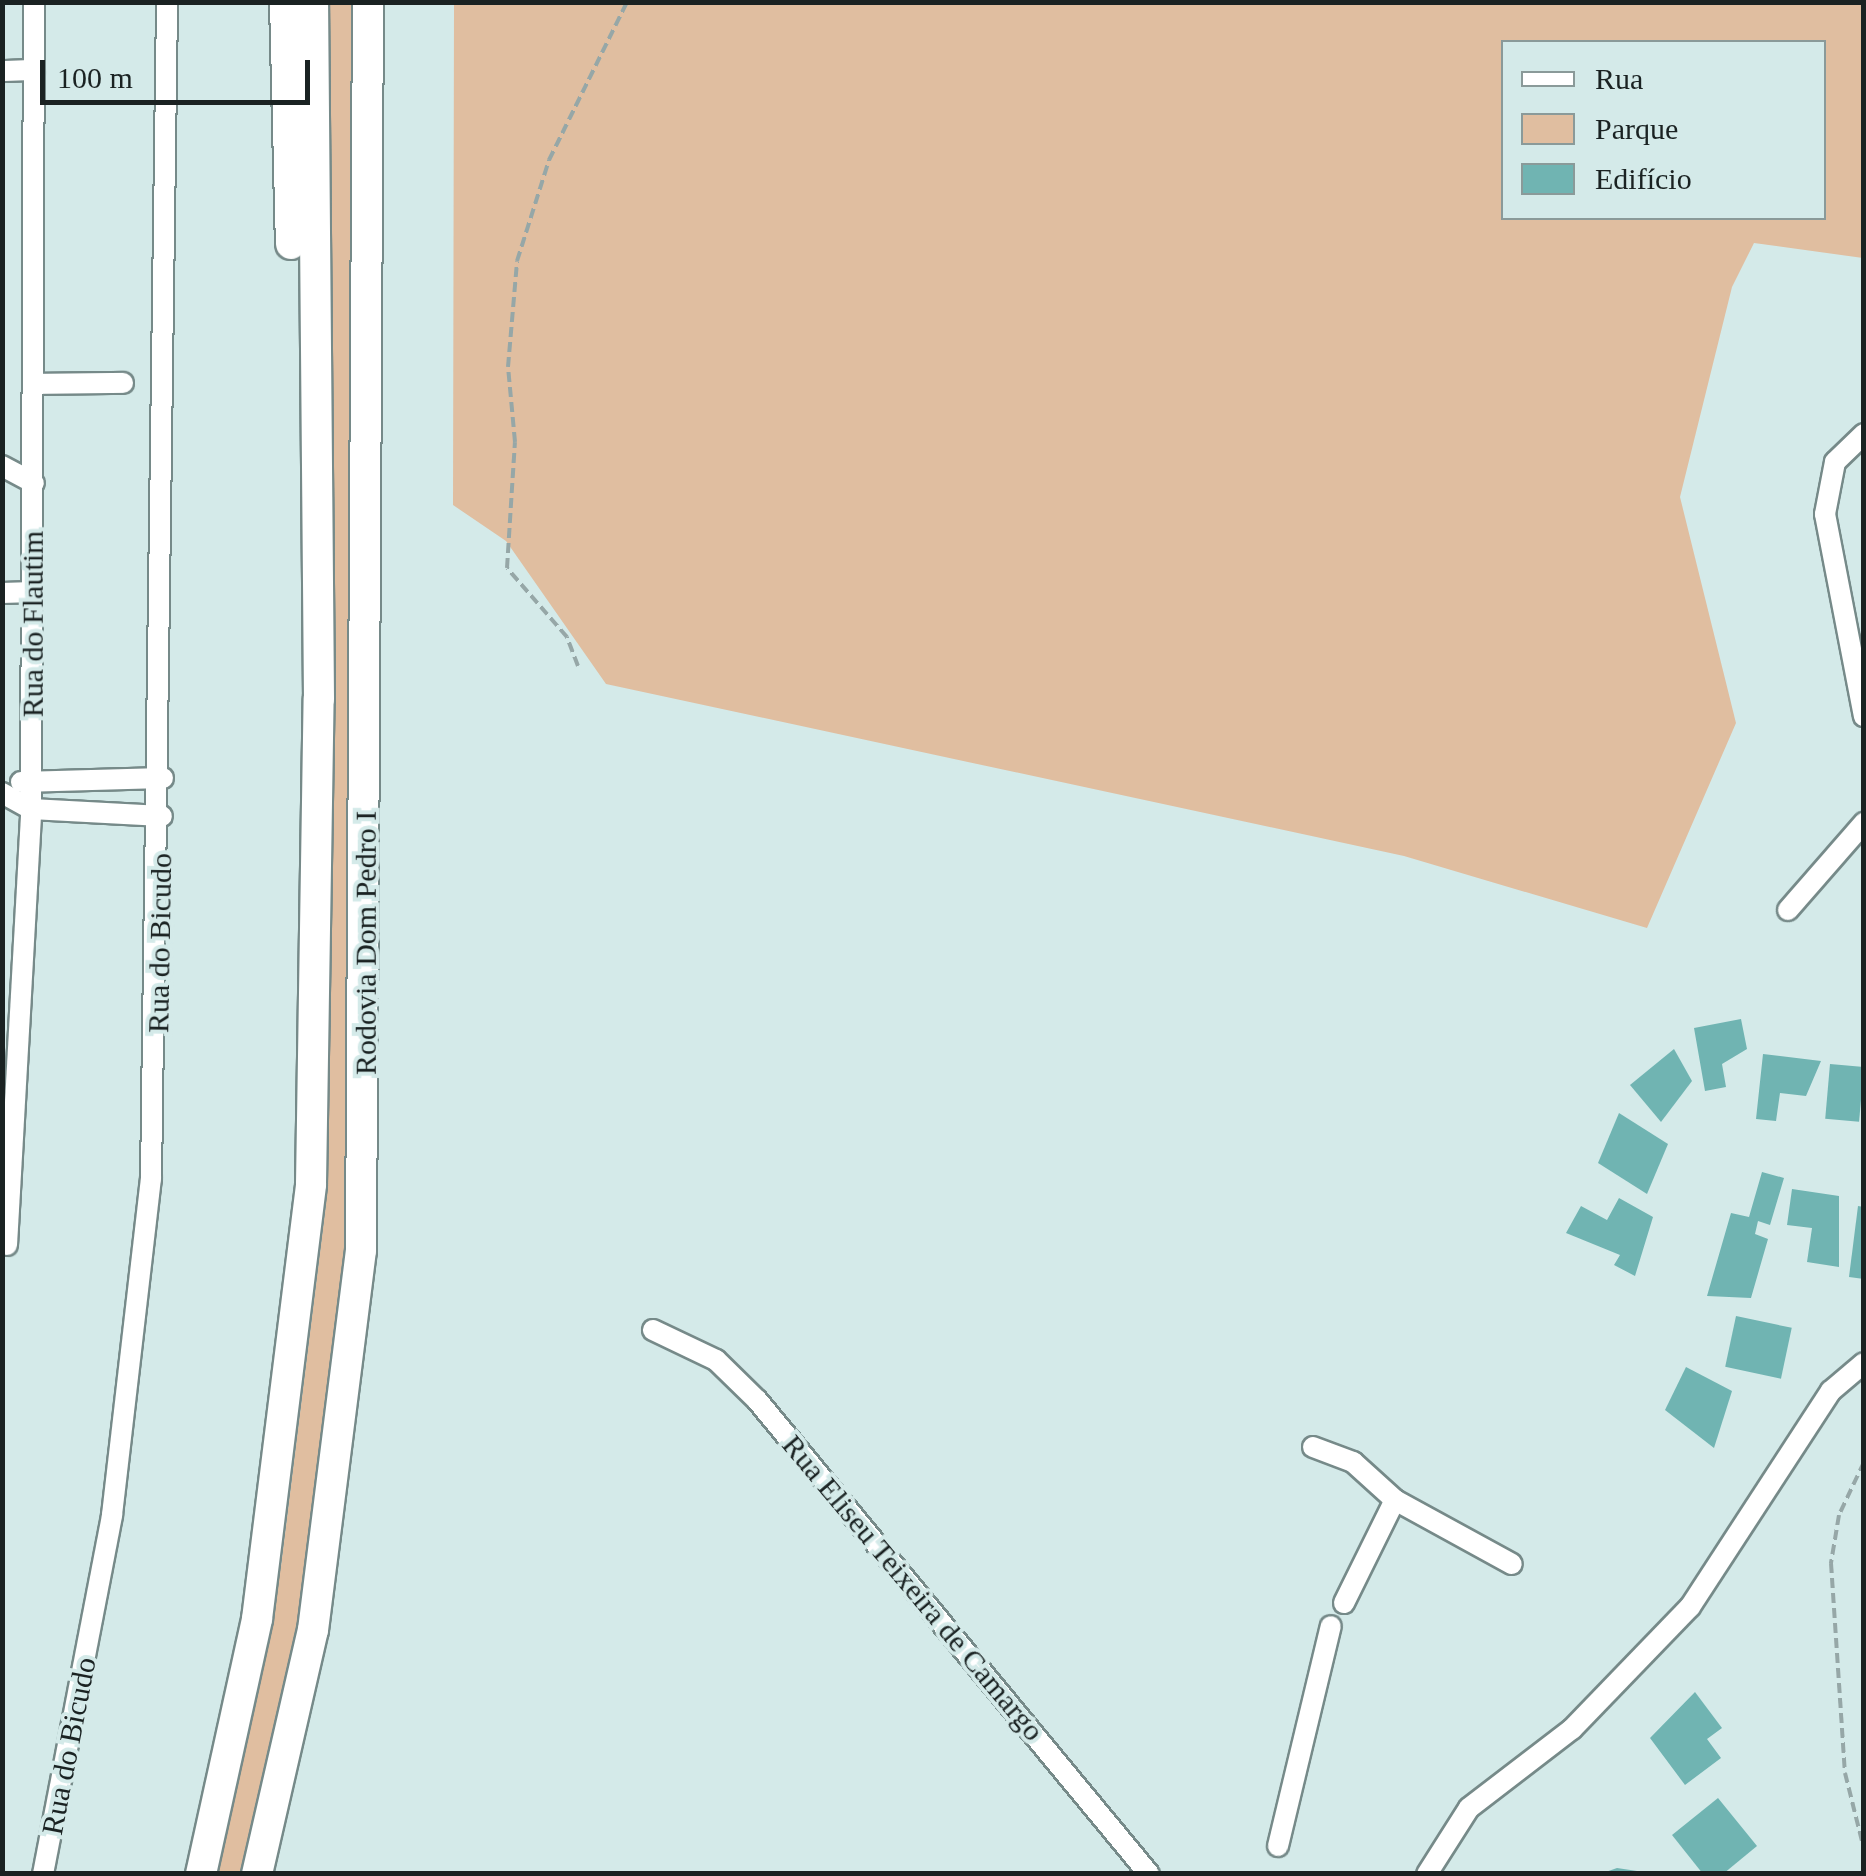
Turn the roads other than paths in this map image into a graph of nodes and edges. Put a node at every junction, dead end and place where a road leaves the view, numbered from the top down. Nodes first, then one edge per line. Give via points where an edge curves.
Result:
1 (34, 2) edge
2 (168, 2) edge
3 (286, 2) edge
4 (313, 2) edge
5 (368, 2) edge
6 (388, 2) edge
7 (2, 70) edge
8 (34, 70) junction
9 (368, 338) junction
10 (123, 383) dead end
11 (36, 384) junction
12 (1864, 434) edge
13 (2, 466) edge
14 (34, 483) junction
15 (316, 508) junction
16 (33, 592) junction
17 (2, 593) edge
18 (1864, 716) edge
19 (32, 777) junction
20 (163, 778) junction
21 (2, 792) edge
22 (31, 808) junction
23 (162, 816) junction
24 (1864, 824) edge
25 (1788, 910) dead end
26 (8, 1172) edge
27 (8, 1245) dead end
28 (653, 1330) dead end
29 (1864, 1363) edge
30 (1313, 1447) dead end
31 (1395, 1500) junction
32 (1512, 1564) dead end
33 (1344, 1603) dead end
34 (1331, 1626) dead end
35 (1278, 1846) dead end
36 (43, 1874) edge
37 (201, 1874) edge
38 (257, 1874) edge
39 (1149, 1874) edge
40 (1427, 1874) edge

1 - 8 street, Rua do Flautim
2 - 20 street, Rua do Bicudo
3 - 15 highway via 291,272
4 - 15 highway, Rodovia Dom Pedro I
5 - 9 highway, Rodovia Dom Pedro I
6 - 9 highway
7 - 8 street
8 - 11 street, Rua do Flautim
9 - 38 highway, Rodovia Dom Pedro I via 361,1251 316,1611
10 - 11 street
11 - 14 street, Rua do Flautim
12 - 18 street via 1835,462 1825,514
13 - 14 street
14 - 16 street, Rua do Flautim
15 - 37 highway, Rodovia Dom Pedro I via 318,908 304,1276 257,1619
16 - 17 street
16 - 19 street, Rua do Flautim
19 - 20 street
19 - 21 street
19 - 22 street, Rua do Flautim
20 - 23 street, Rua do Bicudo
21 - 22 street
22 - 23 street
22 - 26 street, Rua do Flautim
23 - 36 street, Rua do Bicudo via 141,1302 95,1616
24 - 25 street
26 - 27 street, Rua do Flautim
28 - 39 street, Rua Eliseu Teixeira de Camargo via 716,1360 757,1400
29 - 40 street via 1830,1391 1680,1619 1572,1729 1469,1808
30 - 31 street via 1353,1462
31 - 32 street
31 - 33 street
34 - 35 street

